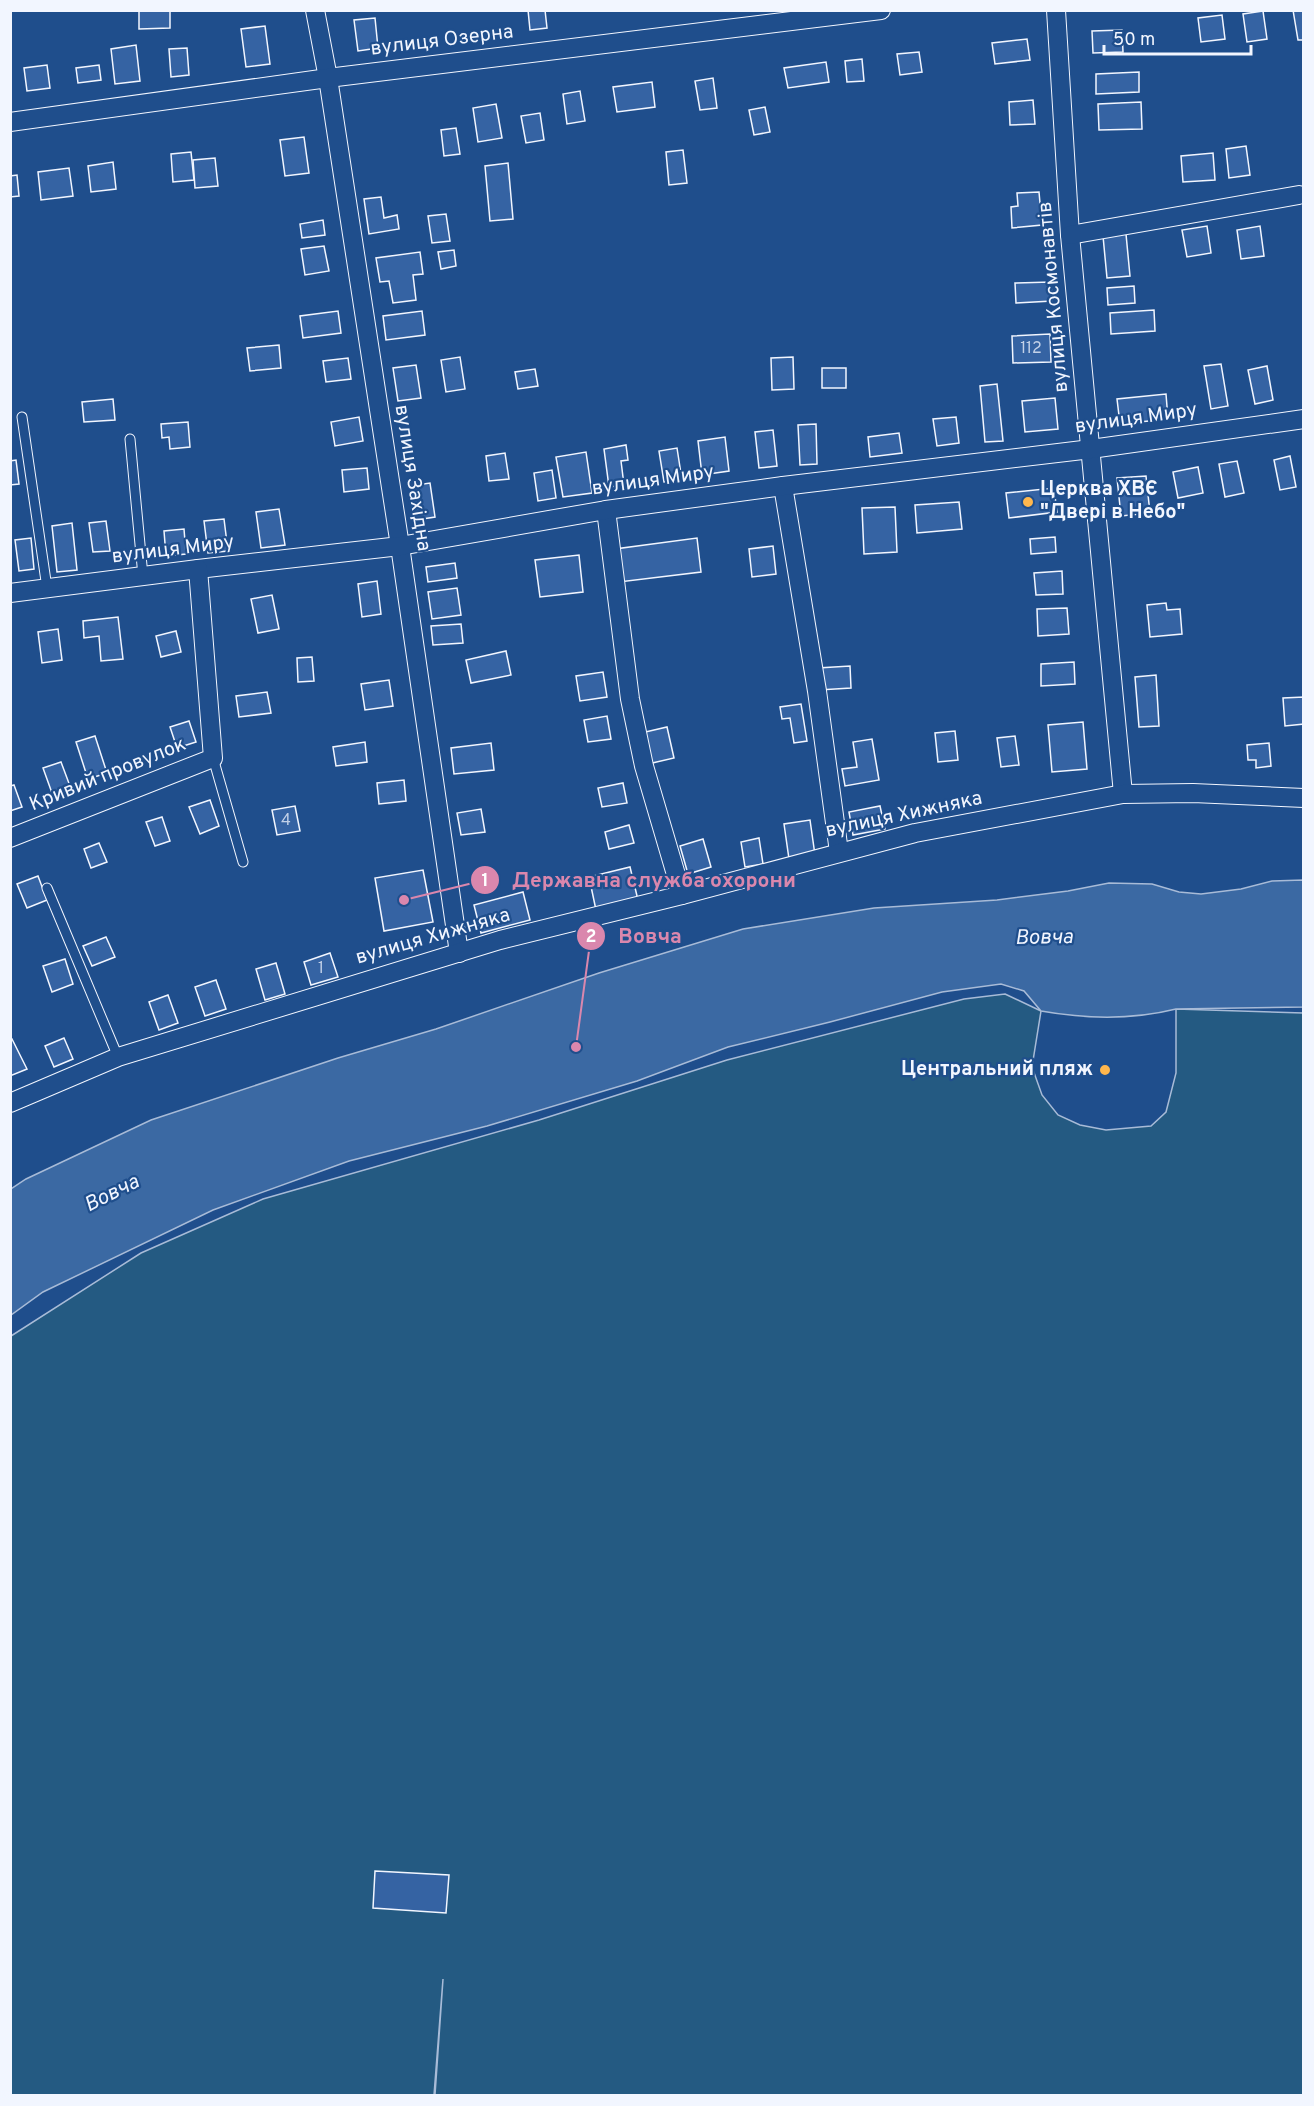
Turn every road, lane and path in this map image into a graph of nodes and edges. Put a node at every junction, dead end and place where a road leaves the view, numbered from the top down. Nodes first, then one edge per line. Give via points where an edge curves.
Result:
1 (315, 10) edge
2 (881, 10) edge
3 (1056, 10) edge
4 (856, 12) edge
5 (328, 78) junction
6 (10, 122) edge
7 (1299, 195) dead end
8 (1070, 235) junction
9 (22, 417) dead end
10 (1304, 419) edge
11 (130, 439) dead end
12 (1091, 448) junction
13 (783, 486) junction
14 (606, 510) junction
15 (400, 546) junction
16 (198, 569) junction
17 (143, 576) junction
18 (47, 588) junction
19 (10, 593) edge
20 (213, 758) junction
21 (1123, 794) junction
22 (1304, 798) edge
23 (10, 838) edge
24 (839, 852) junction
25 (243, 862) dead end
26 (48, 888) dead end
27 (682, 895) junction
28 (459, 953) junction
29 (118, 1057) junction
30 (10, 1103) edge

1 - 5 street, вулиця Західна
2 - 4 street, вулиця Озерна
3 - 8 street, вулиця Космонавтів
4 - 5 street, вулиця Озерна
5 - 6 street, вулиця Озерна
5 - 15 street, вулиця Західна
7 - 8 street
8 - 12 street, вулиця Космонавтів
9 - 18 lane
10 - 12 street, вулиця Миру
11 - 17 lane
12 - 13 street, вулиця Миру
12 - 21 street, вулиця Космонавтів
13 - 14 street, вулиця Миру
13 - 24 street
14 - 15 street, вулиця Миру
14 - 27 street via 630,699 644,766
15 - 16 street, вулиця Миру
15 - 28 street, вулиця Західна
16 - 17 street, вулиця Миру
16 - 20 street, Кривий провулок
17 - 18 street, вулиця Миру
18 - 19 street, вулиця Миру
20 - 23 street, Кривий провулок
20 - 25 lane
21 - 22 street, вулиця Хижняка
21 - 24 street, вулиця Хижняка via 915,832
24 - 27 street, вулиця Хижняка
26 - 29 lane
27 - 28 street, вулиця Хижняка
28 - 29 street, вулиця Хижняка
29 - 30 street, вулиця Хижняка

